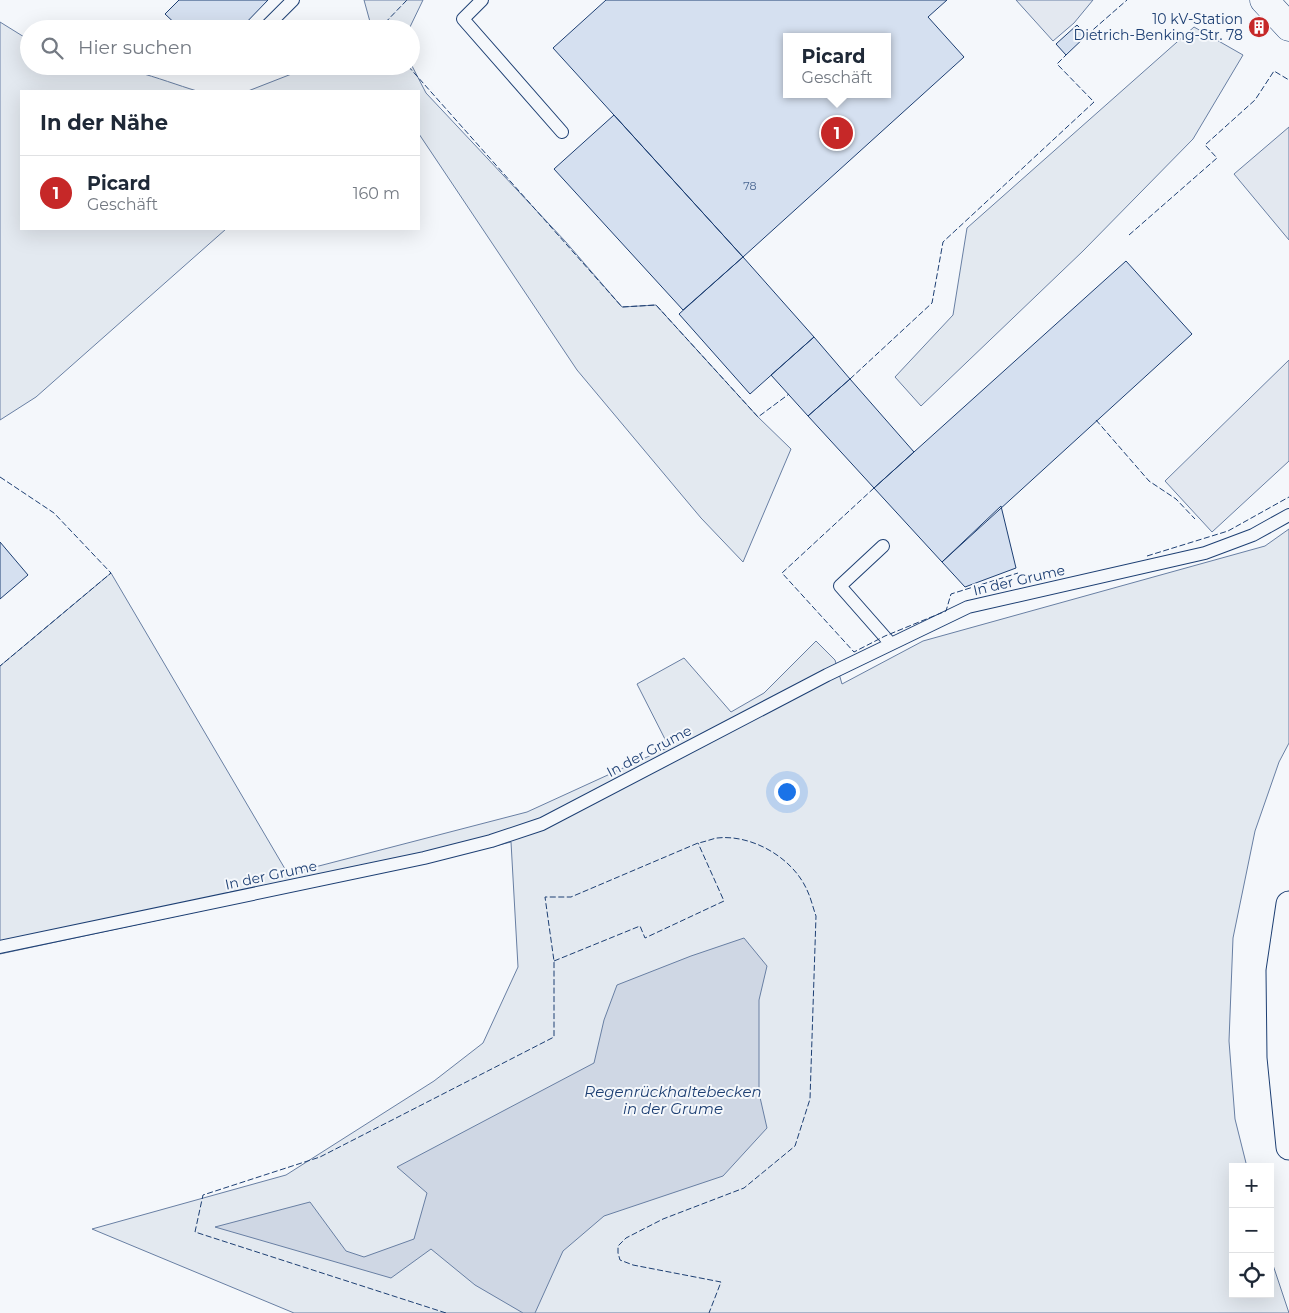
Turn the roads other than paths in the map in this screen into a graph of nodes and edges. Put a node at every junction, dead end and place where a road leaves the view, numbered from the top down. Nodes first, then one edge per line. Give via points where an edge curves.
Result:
1 (293, 0) edge
2 (482, 0) edge
3 (1264, 0) edge
4 (273, 20) edge
5 (1289, 27) edge
6 (562, 132) dead end
7 (1289, 515) edge
8 (883, 546) dead end
9 (891, 644) junction
10 (1289, 904) edge
11 (0, 947) edge
12 (1289, 1147) edge

1 - 4 lane
2 - 6 lane via 463,19
3 - 5 main road
7 - 9 lane, In der Grume via 1253,535 1205,553 968,607
8 - 9 lane via 840,586
9 - 11 lane, In der Grume via 542,824 424,858
10 - 12 street via 1279,970 1280,1057

